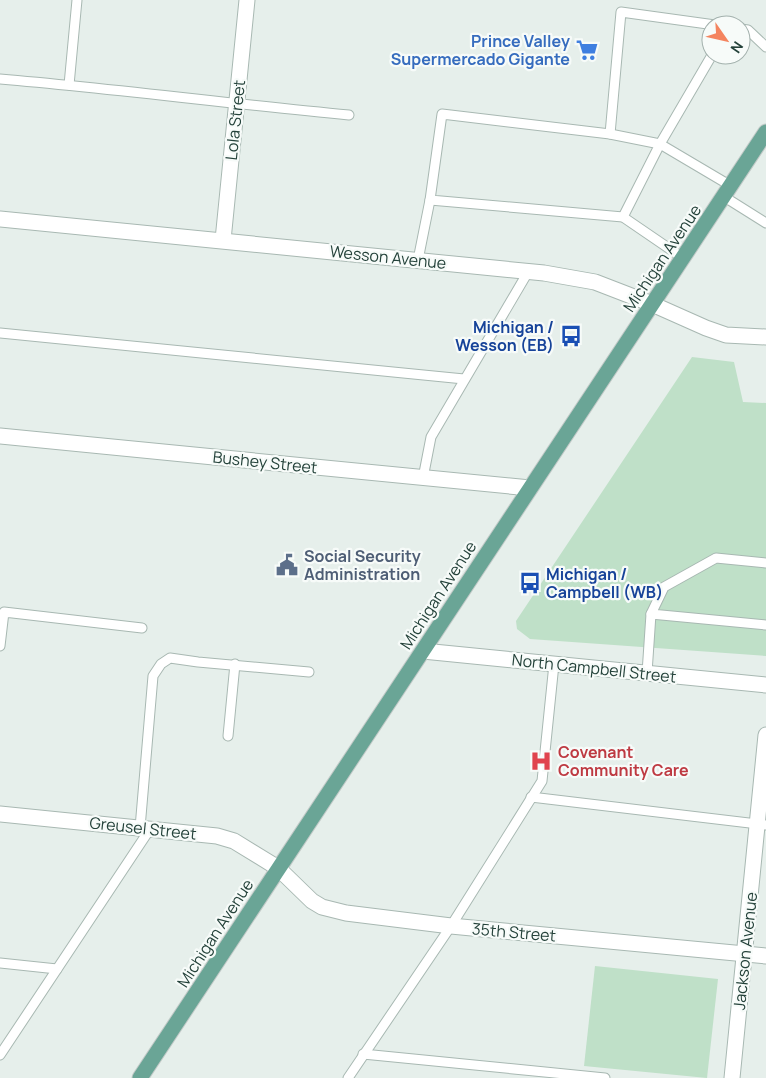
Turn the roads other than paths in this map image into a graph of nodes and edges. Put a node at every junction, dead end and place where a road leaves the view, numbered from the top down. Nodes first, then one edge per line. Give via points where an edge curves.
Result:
1 (77, 0) edge
2 (247, 0) edge
3 (701, 23) edge
4 (751, 33) edge
5 (766, 47) edge
6 (706, 65) edge
7 (0, 79) edge
8 (69, 85) junction
9 (237, 104) junction
10 (349, 116) dead end
11 (766, 132) edge
12 (610, 134) junction
13 (660, 144) junction
14 (727, 191) junction
15 (430, 200) junction
16 (623, 218) junction
17 (0, 219) edge
18 (766, 223) edge
19 (223, 240) junction
20 (682, 258) junction
21 (418, 260) junction
22 (528, 272) junction
23 (652, 304) junction
24 (0, 333) edge
25 (766, 337) edge
26 (464, 379) junction
27 (0, 436) edge
28 (423, 478) junction
29 (530, 488) junction
30 (766, 563) edge
31 (651, 614) junction
32 (766, 626) edge
33 (142, 628) dead end
34 (0, 646) edge
35 (423, 650) junction
36 (236, 664) junction
37 (554, 664) junction
38 (309, 672) dead end
39 (647, 673) junction
40 (766, 685) edge
41 (766, 735) edge
42 (228, 736) dead end
43 (531, 797) junction
44 (0, 814) edge
45 (761, 825) edge
46 (145, 828) junction
47 (278, 868) junction
48 (451, 926) junction
49 (745, 954) junction
50 (766, 956) edge
51 (0, 963) edge
52 (57, 969) junction
53 (363, 1054) junction
54 (0, 1056) edge
55 (140, 1078) edge
56 (348, 1078) edge
57 (605, 1078) edge
58 (732, 1078) edge

1 - 8 lane
2 - 9 street, Lola Street
3 - 12 lane via 621,12
4 - 5 lane
6 - 13 lane
7 - 8 lane
8 - 9 lane
9 - 10 lane
9 - 19 street, Lola Street
11 - 14 main road, Michigan Avenue
12 - 13 lane
12 - 15 lane via 442,114
13 - 14 lane
13 - 16 lane
14 - 18 lane
14 - 20 main road, Michigan Avenue
15 - 16 lane
15 - 21 lane
16 - 20 lane
17 - 19 street, Wesson Avenue
19 - 21 street, Wesson Avenue
20 - 23 main road, Michigan Avenue
21 - 22 street, Wesson Avenue
22 - 23 street, Wesson Avenue via 595,282
22 - 26 lane
23 - 25 street, Wesson Avenue via 726,335
23 - 29 main road, Michigan Avenue
24 - 26 lane
26 - 28 lane via 431,437
27 - 28 street, Bushey Street
28 - 29 street, Bushey Street
29 - 35 main road, Michigan Avenue
30 - 31 lane via 716,558 664,587
31 - 32 lane
31 - 39 lane
33 - 34 lane via 4,612
35 - 37 street, North Campbell Street
35 - 47 main road, Michigan Avenue
36 - 38 lane
36 - 42 lane
36 - 46 lane via 170,658 153,676
37 - 39 street, North Campbell Street
37 - 43 lane via 542,781
39 - 40 street, North Campbell Street
41 - 45 street, Jackson Avenue
43 - 45 lane
43 - 48 lane
44 - 46 street, Greusel Street
45 - 49 street, Jackson Avenue
46 - 47 street, Greusel Street via 234,840
46 - 52 lane
47 - 48 street, 35th Street via 322,907
47 - 55 main road, Michigan Avenue
48 - 49 street, 35th Street
48 - 53 lane
49 - 50 street, 35th Street
49 - 58 street, Jackson Avenue
51 - 52 lane
52 - 54 lane
53 - 56 lane
53 - 57 lane

